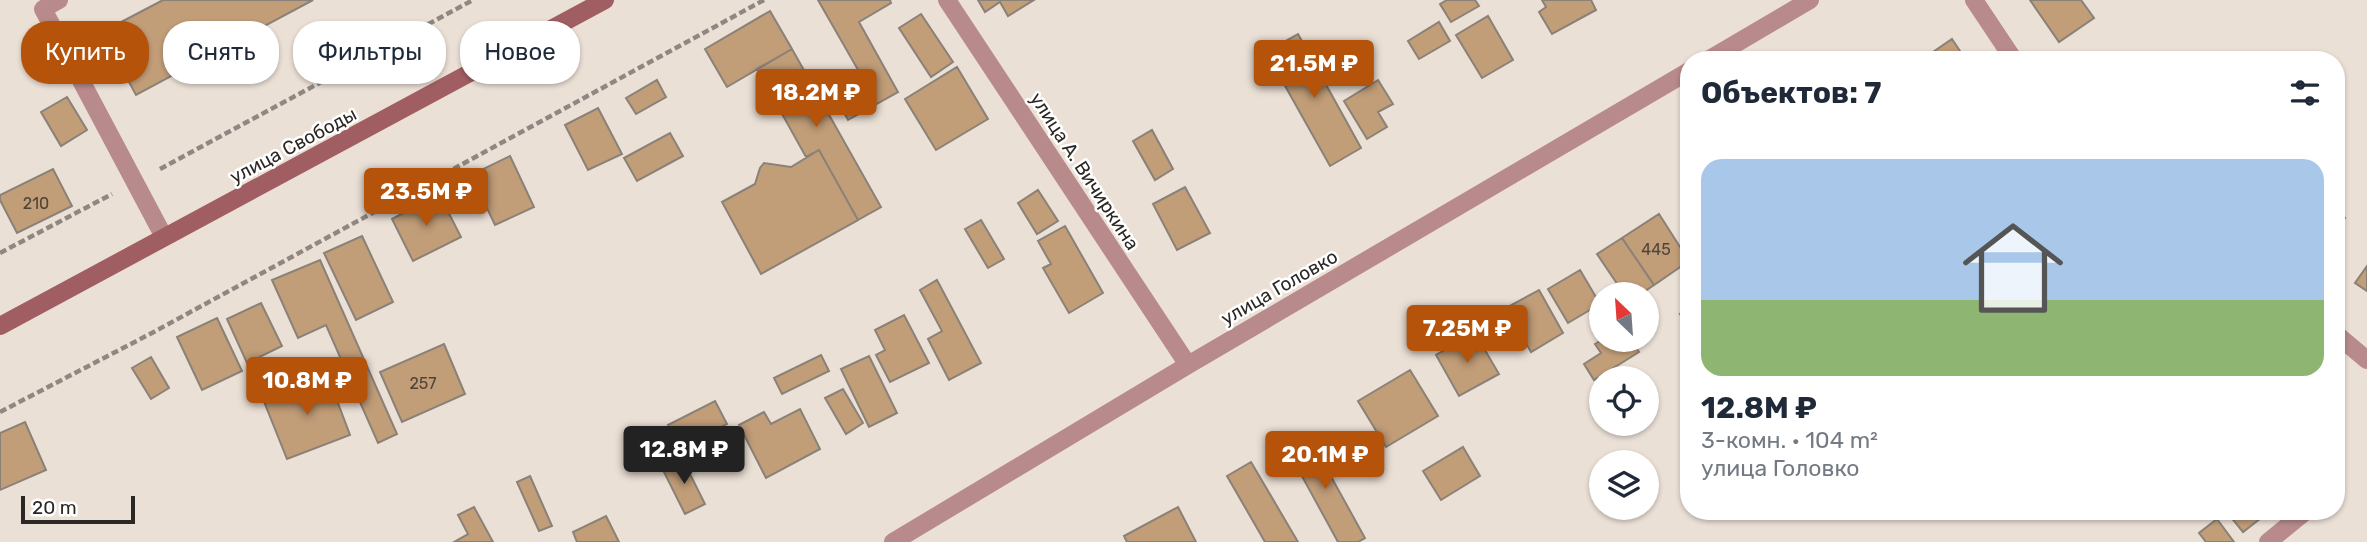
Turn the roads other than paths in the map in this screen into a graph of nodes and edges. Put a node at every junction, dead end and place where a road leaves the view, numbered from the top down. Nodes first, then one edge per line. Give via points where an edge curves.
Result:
1 (60, 0) edge
2 (605, 0) edge
3 (947, 0) edge
4 (1810, 0) edge
5 (1974, 0) edge
6 (1723, 51) edge
7 (2008, 51) edge
8 (1680, 76) edge
9 (164, 237) junction
10 (0, 326) edge
11 (2345, 342) edge
12 (2367, 360) edge
13 (1188, 365) junction
14 (2295, 520) edge
15 (893, 542) edge
16 (2268, 542) edge

1 - 9 street via 43,9
2 - 9 main road, улица Свободы
3 - 13 street, улица А. Вичиркина
4 - 6 street
5 - 7 street
8 - 13 street, улица Головко
9 - 10 main road, улица Свободы
11 - 12 street
13 - 15 street, улица Головко
14 - 16 street

